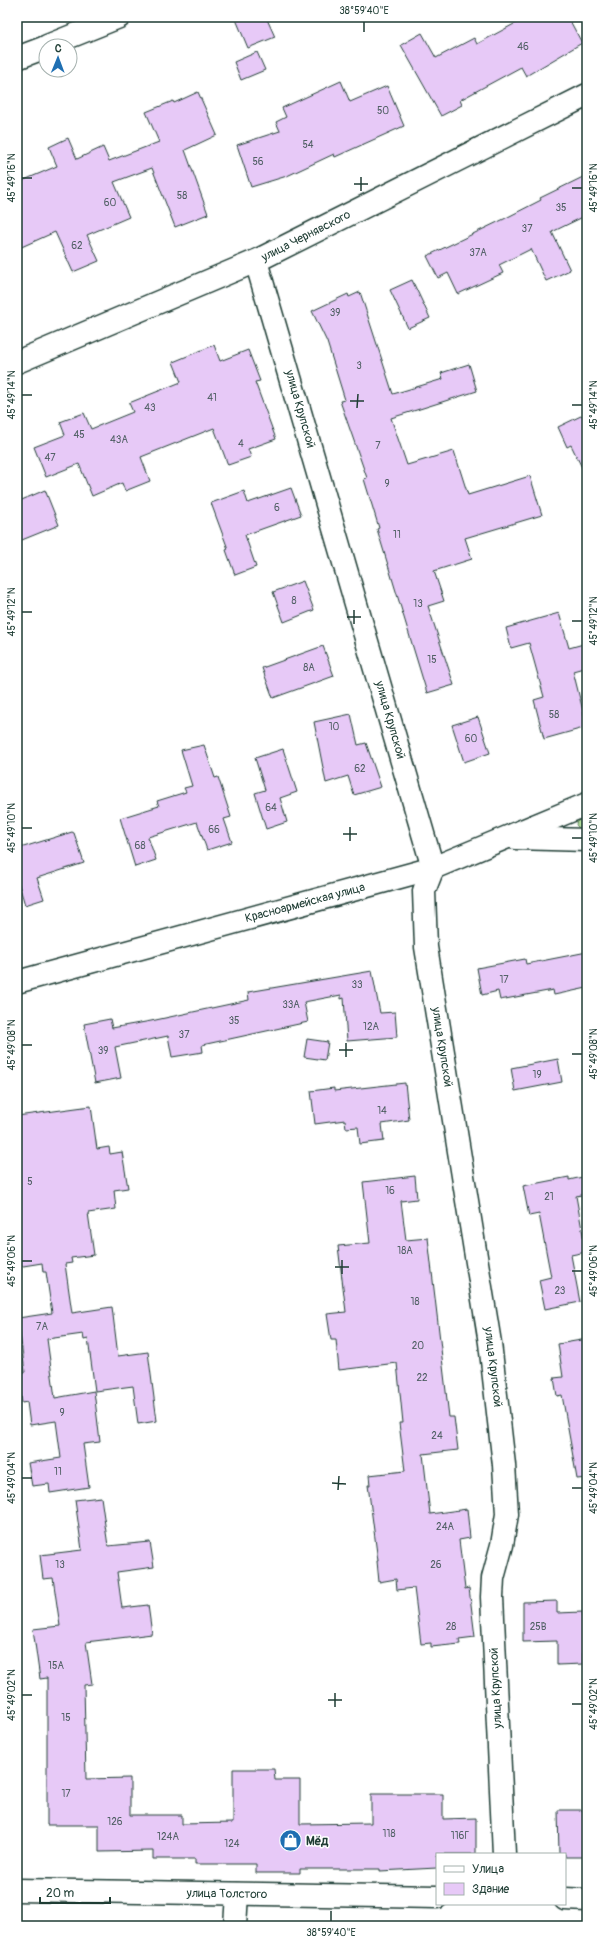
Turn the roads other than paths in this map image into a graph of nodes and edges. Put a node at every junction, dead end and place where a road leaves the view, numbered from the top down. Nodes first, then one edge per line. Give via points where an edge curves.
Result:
1 (119, 17) edge
2 (67, 38) edge
3 (38, 50) edge
4 (17, 58) edge
5 (587, 95) edge
6 (256, 261) junction
7 (17, 362) edge
8 (587, 804) edge
9 (505, 838) junction
10 (587, 840) edge
11 (433, 868) junction
12 (17, 982) edge
13 (504, 1853) edge
14 (17, 1890) edge
15 (237, 1894) junction
16 (436, 1897) edge
17 (566, 1899) edge
18 (587, 1900) edge
19 (234, 1926) edge

1 - 2 street
3 - 4 street
5 - 6 street, улица Чернявского
6 - 7 street, улица Чернявского
6 - 11 street, улица Крупской
8 - 9 street, Красноармейская улица
9 - 10 street
9 - 11 street, Красноармейская улица
11 - 12 street, Красноармейская улица
11 - 13 street, улица Крупской via 424,891 426,947 490,1342 504,1465 507,1514 493,1578 492,1597
14 - 15 street, улица Толстого
15 - 16 street, улица Толстого
15 - 19 street
17 - 18 street

